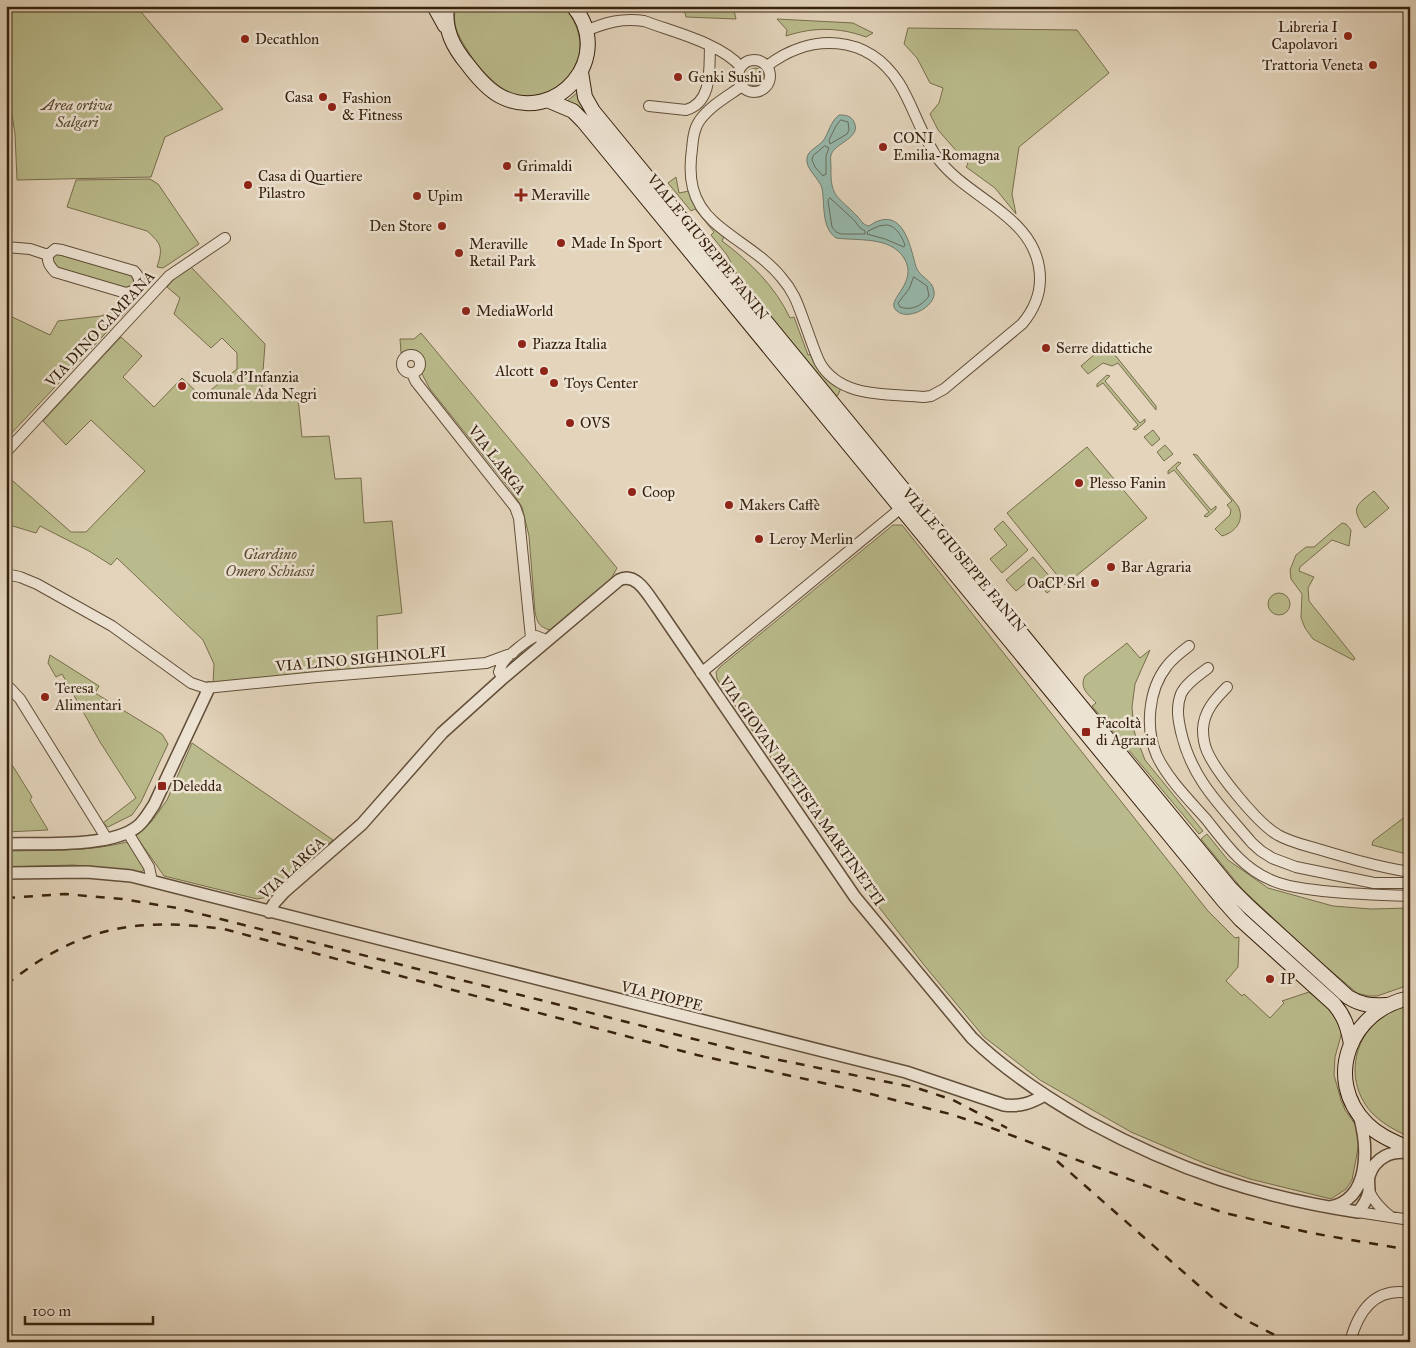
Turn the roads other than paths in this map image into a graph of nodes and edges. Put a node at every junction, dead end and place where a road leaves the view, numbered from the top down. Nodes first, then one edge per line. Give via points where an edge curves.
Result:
1 (434, 6) edge
2 (447, 6) edge
3 (573, 6) edge
4 (447, 29) junction
5 (586, 31) junction
6 (710, 46) junction
7 (741, 66) junction
8 (767, 66) junction
9 (580, 72) junction
10 (742, 86) junction
11 (546, 100) junction
12 (649, 106) dead end
13 (225, 238) dead end
14 (6, 247) edge
15 (48, 255) junction
16 (412, 374) dead end
17 (6, 452) edge
18 (901, 508) junction
19 (6, 574) edge
20 (624, 578) joint
21 (531, 638) junction
22 (546, 640) junction
23 (1189, 646) dead end
24 (513, 653) junction
25 (1208, 668) dead end
26 (701, 673) junction
27 (502, 678) junction
28 (6, 684) edge
29 (1055, 685) junction
30 (1228, 687) dead end
31 (209, 688) junction
32 (128, 833) junction
33 (107, 839) junction
34 (6, 844) edge
35 (1410, 872) edge
36 (6, 874) edge
37 (152, 881) junction
38 (1410, 883) edge
39 (1410, 896) edge
40 (269, 912) junction
41 (1410, 998) edge
42 (1386, 1005) junction
43 (1351, 1044) junction
44 (1045, 1095) junction
45 (1358, 1114) junction
46 (1410, 1149) edge
47 (1410, 1153) edge
48 (1369, 1191) junction
49 (1355, 1193) junction
50 (1328, 1208) junction
51 (1358, 1212) junction
52 (1392, 1218) junction
53 (1410, 1220) edge
54 (1410, 1293) edge
55 (1351, 1338) edge

1 - 4 main road
2 - 4 main road
3 - 5 main road
4 - 11 main road via 458,54 491,90 513,101 532,103
5 - 6 street via 630,20
5 - 9 main road via 588,51
6 - 7 street via 729,55
6 - 12 street via 707,90 703,98 686,110
7 - 8 street via 754,60
7 - 10 street via 738,76
8 - 10 street via 771,75 766,88 756,92
8 - 10 street via 794,49 821,43 851,46 875,58 896,78 932,151 947,170 1007,215 1031,243 1040,274 1039,293 1032,310 1022,324 944,389 924,397 867,392 838,383 820,364 797,301 782,278 765,260 714,222 700,204 694,192 690,168 695,129 708,112
9 - 11 main road via 565,90
9 - 29 main road, VIALE GIUSEPPE FANIN via 585,98 593,111
11 - 18 main road, VIALE GIUSEPPE FANIN via 580,116
13 - 17 street, VIA DINO CAMPANA via 170,276
14 - 15 street via 30,249
15 - 15 street via 49,266 55,272 126,293 138,288 138,276 134,271 62,250 55,249
16 - 21 street, VIA LARGA via 515,507 519,518
18 - 26 street
18 - 29 main road, VIALE GIUSEPPE FANIN
19 - 31 street via 37,584 104,622 191,683
20 - 22 street, VIA LARGA
20 - 26 street, VIA GIOVAN BATTISTA MARTINETTI via 633,579 642,587
21 - 22 street via 536,636
21 - 24 street
22 - 27 street, VIA LARGA
23 - 39 street via 1173,658 1159,677 1151,708 1152,742 1158,758 1172,778 1242,864 1272,881 1303,889
24 - 27 street via 502,663 499,672
24 - 31 street, VIA LINO SIGHINOLFI via 486,663
25 - 38 street via 1181,693 1177,709 1184,744 1198,777 1252,843 1272,858 1296,867 1374,883
26 - 44 street, VIA GIOVAN BATTISTA MARTINETTI via 855,897 972,1038 1016,1076
27 - 40 street, VIA LARGA via 442,733 362,824 284,892
28 - 33 street via 20,699
29 - 42 main road, VIALE GIUSEPPE FANIN via 1248,906 1348,997 1359,1004
29 - 43 main road, VIALE GIUSEPPE FANIN via 1223,900 1343,1014
30 - 35 street via 1213,700 1205,716 1204,740 1224,776 1268,828 1287,839 1376,866
31 - 32 street via 154,805 144,820
32 - 33 street
32 - 37 street via 149,867
33 - 34 street
36 - 37 street, VIA LARGA via 111,873
37 - 40 street, VIA LARGA
40 - 44 street, VIA PIOPPE via 906,1072 1004,1105 1028,1104
41 - 42 main road
42 - 43 main road via 1368,1018
43 - 45 main road via 1346,1076 1349,1096
44 - 50 street, VIA GIOVAN BATTISTA MARTINETTI via 1109,1132 1183,1168 1261,1193
45 - 46 main road via 1375,1131
45 - 49 street via 1365,1150
47 - 48 street via 1392,1153 1381,1158 1370,1174
48 - 51 street
48 - 52 street via 1374,1201
49 - 50 street
49 - 51 street
50 - 51 street, VIA GIOVAN BATTISTA MARTINETTI
51 - 52 street, VIA GIOVAN BATTISTA MARTINETTI
52 - 53 street, VIA GIOVAN BATTISTA MARTINETTI
54 - 55 street via 1388,1294 1374,1299 1361,1312

